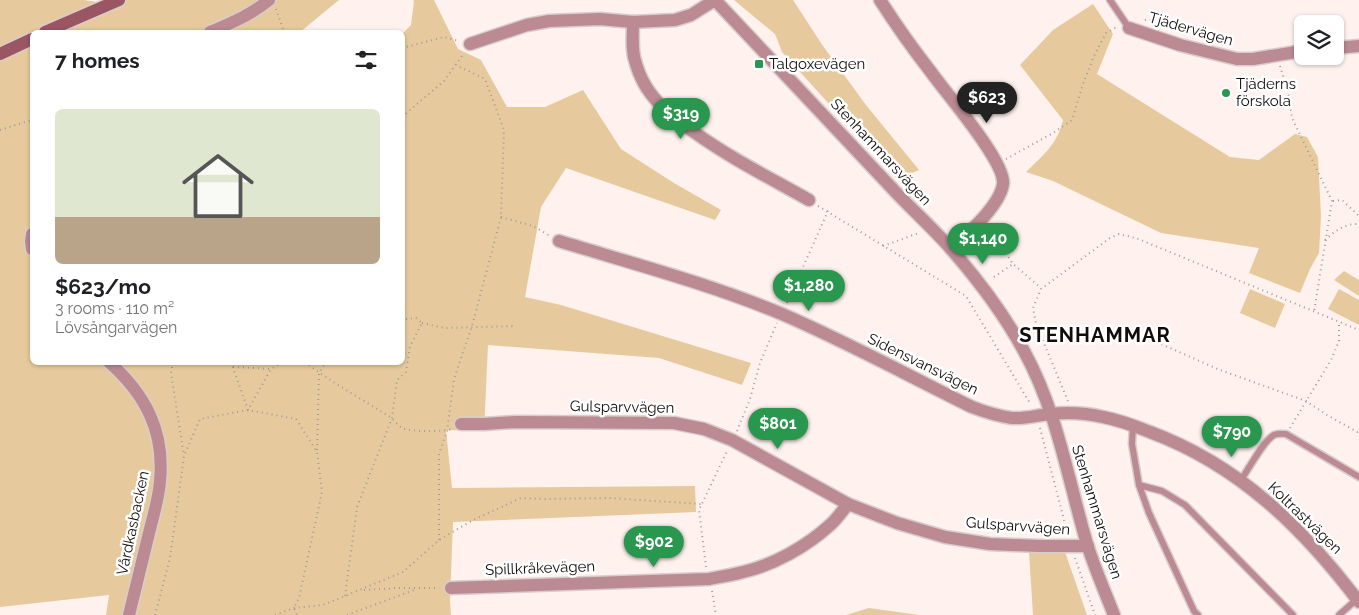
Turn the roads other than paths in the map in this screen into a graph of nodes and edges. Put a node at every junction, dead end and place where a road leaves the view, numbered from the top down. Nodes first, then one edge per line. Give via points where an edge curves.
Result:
1 (119, 0) edge
2 (715, 0) edge
3 (880, 0) edge
4 (1110, 0) edge
5 (272, 4) edge
6 (633, 22) junction
7 (1125, 26) joint
8 (51, 30) edge
9 (215, 30) edge
10 (30, 39) edge
11 (470, 44) road end
12 (1359, 46) edge
13 (1344, 47) edge
14 (1294, 52) edge
15 (0, 54) edge
16 (809, 200) dead end
17 (559, 241) road end
18 (951, 249) junction
19 (112, 365) edge
20 (1051, 414) junction
21 (461, 424) dead end
22 (1133, 425) junction
23 (1359, 477) edge
24 (1242, 480) junction
25 (1139, 484) junction
26 (848, 504) junction
27 (1088, 546) junction
28 (451, 588) road end
29 (1358, 601) edge
30 (128, 615) edge
31 (1114, 615) edge
32 (1198, 615) edge
33 (1292, 615) edge
34 (1339, 615) edge

1 - 8 main road
2 - 6 street via 684,18
2 - 18 street, Stenhammarsvägen
3 - 18 street via 971,125 1001,173 1003,182 996,201
4 - 7 lane
5 - 9 street
6 - 11 street via 600,19 549,21
6 - 16 street via 635,62 646,87 662,107 718,149
7 - 14 street, Tjädervägen via 1180,45 1238,59
10 - 15 main road
12 - 13 street
17 - 20 street, Sidensvansvägen via 678,277 781,314 972,407 1014,418
18 - 20 street, Stenhammarsvägen via 982,285 1010,327 1036,375
19 - 30 street, Vårdkasbacken via 140,395 156,427 160,447 160,481
20 - 22 street, Koltrastvägen via 1104,417
20 - 27 street, Stenhammarsvägen
21 - 26 street, Gulsparvvägen via 674,423 704,429 732,440
22 - 24 street, Koltrastvägen via 1176,442
22 - 25 lane via 1132,444
23 - 24 lane via 1286,434 1277,434 1256,457
24 - 29 street, Koltrastvägen via 1324,558
25 - 32 lane via 1149,513
25 - 33 lane via 1162,491 1185,505
26 - 27 street, Gulsparvvägen via 945,537 990,544
26 - 28 street, Spillkråkevägen via 814,539 793,552 745,572 709,579 657,582
27 - 31 street, Stenhammarsvägen
29 - 34 lane

